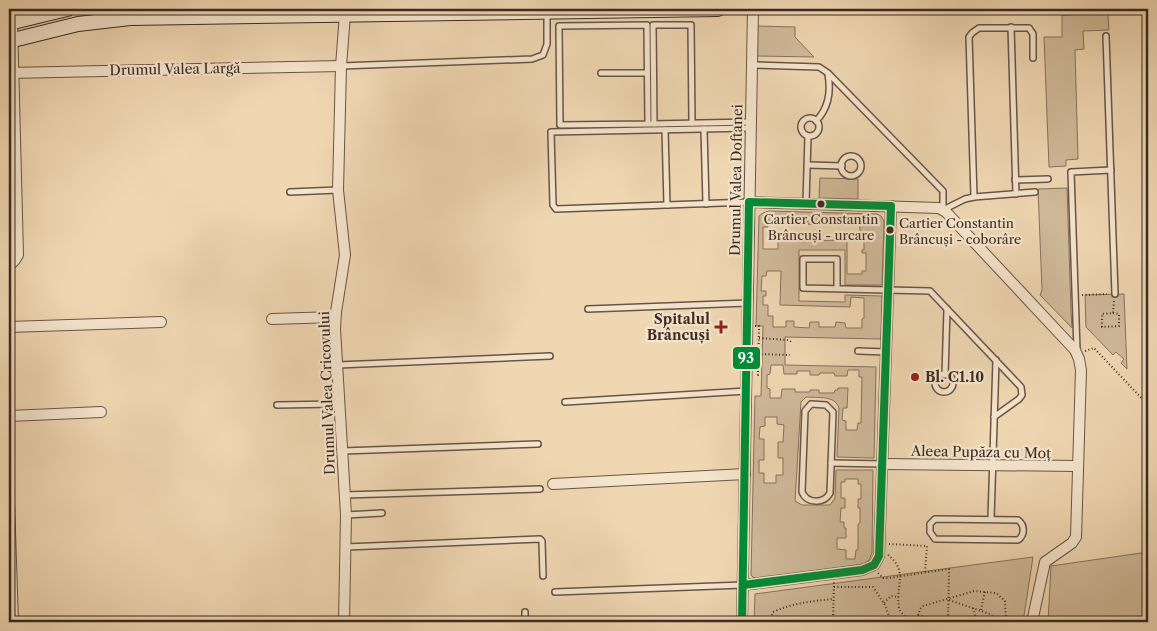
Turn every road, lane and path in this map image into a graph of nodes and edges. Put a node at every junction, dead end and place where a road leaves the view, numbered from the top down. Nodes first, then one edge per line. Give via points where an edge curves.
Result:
1 (67, 9) edge
2 (718, 9) edge
3 (753, 9) edge
4 (547, 10) edge
5 (41, 12) edge
6 (345, 14) junction
7 (10, 23) edge
8 (1011, 27) junction
9 (1106, 36) dead end
10 (10, 40) edge
11 (1033, 58) dead end
12 (752, 65) junction
13 (341, 66) junction
14 (11, 73) edge
15 (601, 73) dead end
16 (647, 73) junction
17 (828, 73) junction
18 (816, 121) junction
19 (692, 123) junction
20 (651, 124) junction
21 (751, 125) junction
22 (704, 129) junction
23 (665, 130) junction
24 (808, 136) junction
25 (808, 165) junction
26 (842, 166) dead end
27 (1111, 170) junction
28 (1048, 179) dead end
29 (1015, 180) junction
30 (338, 190) junction
31 (290, 192) dead end
32 (1036, 192) dead end
33 (1016, 194) junction
34 (974, 197) junction
35 (749, 202) junction
36 (806, 203) junction
37 (706, 204) junction
38 (667, 205) junction
39 (891, 206) junction
40 (943, 210) junction
41 (13, 232) edge
42 (9, 266) edge
43 (837, 289) junction
44 (889, 290) junction
45 (1115, 294) junction
46 (1075, 295) junction
47 (748, 303) junction
48 (588, 309) dead end
49 (947, 309) junction
50 (1113, 314) junction
51 (335, 317) junction
52 (272, 319) dead end
53 (161, 322) dead end
54 (9, 327) edge
55 (759, 338) dead end
56 (793, 343) dead end
57 (858, 352) dead end
58 (887, 352) junction
59 (1077, 353) junction
60 (758, 354) dead end
61 (790, 354) dead end
62 (550, 356) dead end
63 (996, 360) junction
64 (338, 365) junction
65 (945, 375) dead end
66 (747, 391) junction
67 (565, 402) dead end
68 (341, 404) junction
69 (1148, 405) edge
70 (277, 406) dead end
71 (101, 412) dead end
72 (9, 416) edge
73 (994, 417) junction
74 (538, 444) dead end
75 (342, 451) junction
76 (831, 463) junction
77 (883, 464) junction
78 (992, 465) junction
79 (1078, 466) junction
80 (745, 474) junction
81 (553, 484) dead end
82 (540, 489) dead end
83 (345, 495) junction
84 (9, 500) edge
85 (382, 513) dead end
86 (346, 515) junction
87 (991, 519) junction
88 (346, 547) junction
89 (880, 547) junction
90 (874, 565) junction
91 (925, 572) junction
92 (834, 574) junction
93 (543, 576) dead end
94 (743, 585) junction
95 (834, 587) junction
96 (985, 591) junction
97 (10, 592) edge
98 (554, 592) dead end
99 (900, 597) junction
100 (834, 599) junction
101 (949, 600) junction
102 (884, 603) junction
103 (973, 608) junction
104 (980, 610) junction
105 (525, 612) dead end
106 (918, 615) junction
107 (904, 616) junction
108 (891, 621) edge
109 (13, 622) edge
110 (344, 622) edge
111 (525, 622) edge
112 (742, 622) edge
113 (770, 622) edge
114 (833, 622) edge
115 (913, 622) edge
116 (916, 622) edge
117 (942, 622) edge
118 (948, 622) edge
119 (977, 622) edge
120 (999, 622) edge
121 (1006, 622) edge
122 (1032, 622) edge

1 - 5 main road
2 - 4 main road
3 - 12 street, Drumul Valea Doftanei
4 - 6 main road
4 - 13 lane via 547,44 543,55 532,59
5 - 7 main road
6 - 10 main road via 112,19
6 - 13 street, Drumul Valea Cricovului
7 - 10 street
8 - 11 lane via 1032,30
8 - 29 lane
8 - 34 lane via 979,28 968,41
9 - 27 lane
10 - 14 street
12 - 17 lane via 819,67
12 - 21 street, Drumul Valea Doftanei
13 - 14 street, Drumul Valea Largă
13 - 30 street, Drumul Valea Cricovului
14 - 41 street
15 - 16 lane
16 - 20 lane
16 - 20 lane via 647,25 559,26 560,125
17 - 18 lane via 827,103
17 - 40 lane via 943,191
18 - 24 lane via 818,131
18 - 24 lane via 808,119 802,124 802,132
19 - 20 lane
19 - 20 lane via 691,25 654,25
19 - 21 lane
21 - 22 lane
21 - 35 street, Drumul Valea Doftanei
22 - 23 lane
22 - 37 lane
23 - 38 lane
23 - 38 lane via 551,132 552,196 553,205 558,210
24 - 25 lane
25 - 26 lane
25 - 36 lane
27 - 45 lane
27 - 46 lane via 1071,172
28 - 29 lane
29 - 33 lane
30 - 31 lane
30 - 51 street, Drumul Valea Cricovului via 345,255
32 - 33 lane
33 - 34 lane
34 - 40 lane
35 - 36 street
35 - 37 lane
35 - 47 street, Drumul Valea Doftanei
36 - 39 street
37 - 38 lane
39 - 40 street
39 - 44 street
40 - 59 street
41 - 42 street via 18,256
43 - 43 lane via 837,259 803,259 802,288
43 - 44 lane
44 - 49 lane via 930,291
44 - 58 street
45 - 46 path
45 - 50 path
46 - 59 lane
47 - 48 lane
47 - 66 street, Drumul Valea Doftanei
49 - 63 lane
49 - 65 lane
50 - 50 path via 1102,314 1102,327 1119,326 1119,314
51 - 52 street
51 - 64 street, Drumul Valea Cricovului
53 - 54 street
55 - 56 path
57 - 58 lane
58 - 77 street
59 - 69 path via 1094,348
59 - 79 street via 1081,370
60 - 61 path
62 - 64 lane
63 - 73 lane
63 - 73 lane via 1023,391 1019,399
64 - 68 street, Drumul Valea Cricovului
66 - 67 lane
66 - 80 street, Drumul Valea Doftanei
68 - 70 lane
68 - 75 street, Drumul Valea Cricovului
71 - 72 street
73 - 78 lane
74 - 75 lane
75 - 83 street, Drumul Valea Cricovului
76 - 76 lane via 834,412 826,405 811,404 805,411 802,492 808,500 828,498
76 - 77 lane
77 - 78 street, Aleea Pupăza cu Moț
77 - 89 street
78 - 79 street, Aleea Pupăza cu Moț
78 - 87 lane
79 - 122 street via 1076,537 1045,562
80 - 81 street
80 - 94 street, Drumul Valea Doftanei
82 - 83 lane
83 - 86 street, Drumul Valea Cricovului
84 - 97 street
85 - 86 lane
86 - 88 street, Drumul Valea Cricovului
87 - 87 lane via 1018,520 1023,527 1021,538 934,539 930,532 930,524 935,519
88 - 93 lane via 540,539
88 - 110 street, Drumul Valea Cricovului
89 - 90 street
89 - 91 path via 927,546
89 - 99 path via 901,572
90 - 91 path via 883,578
90 - 92 street
91 - 101 path via 949,569
92 - 94 street
92 - 95 path
94 - 98 lane
94 - 112 street, Drumul Valea Doftanei
95 - 100 path
95 - 102 path via 873,587
96 - 101 path via 974,591
96 - 104 path
96 - 121 path via 1000,595 1004,600
97 - 109 street
99 - 102 path via 892,596
99 - 107 path via 899,609
100 - 113 path via 782,608 773,612
100 - 114 path
101 - 103 path
101 - 106 path via 923,606
101 - 118 path
102 - 108 path
103 - 104 path
103 - 119 path
104 - 120 path
105 - 111 lane
106 - 116 path
106 - 117 path
107 - 108 path via 900,621
107 - 115 path

